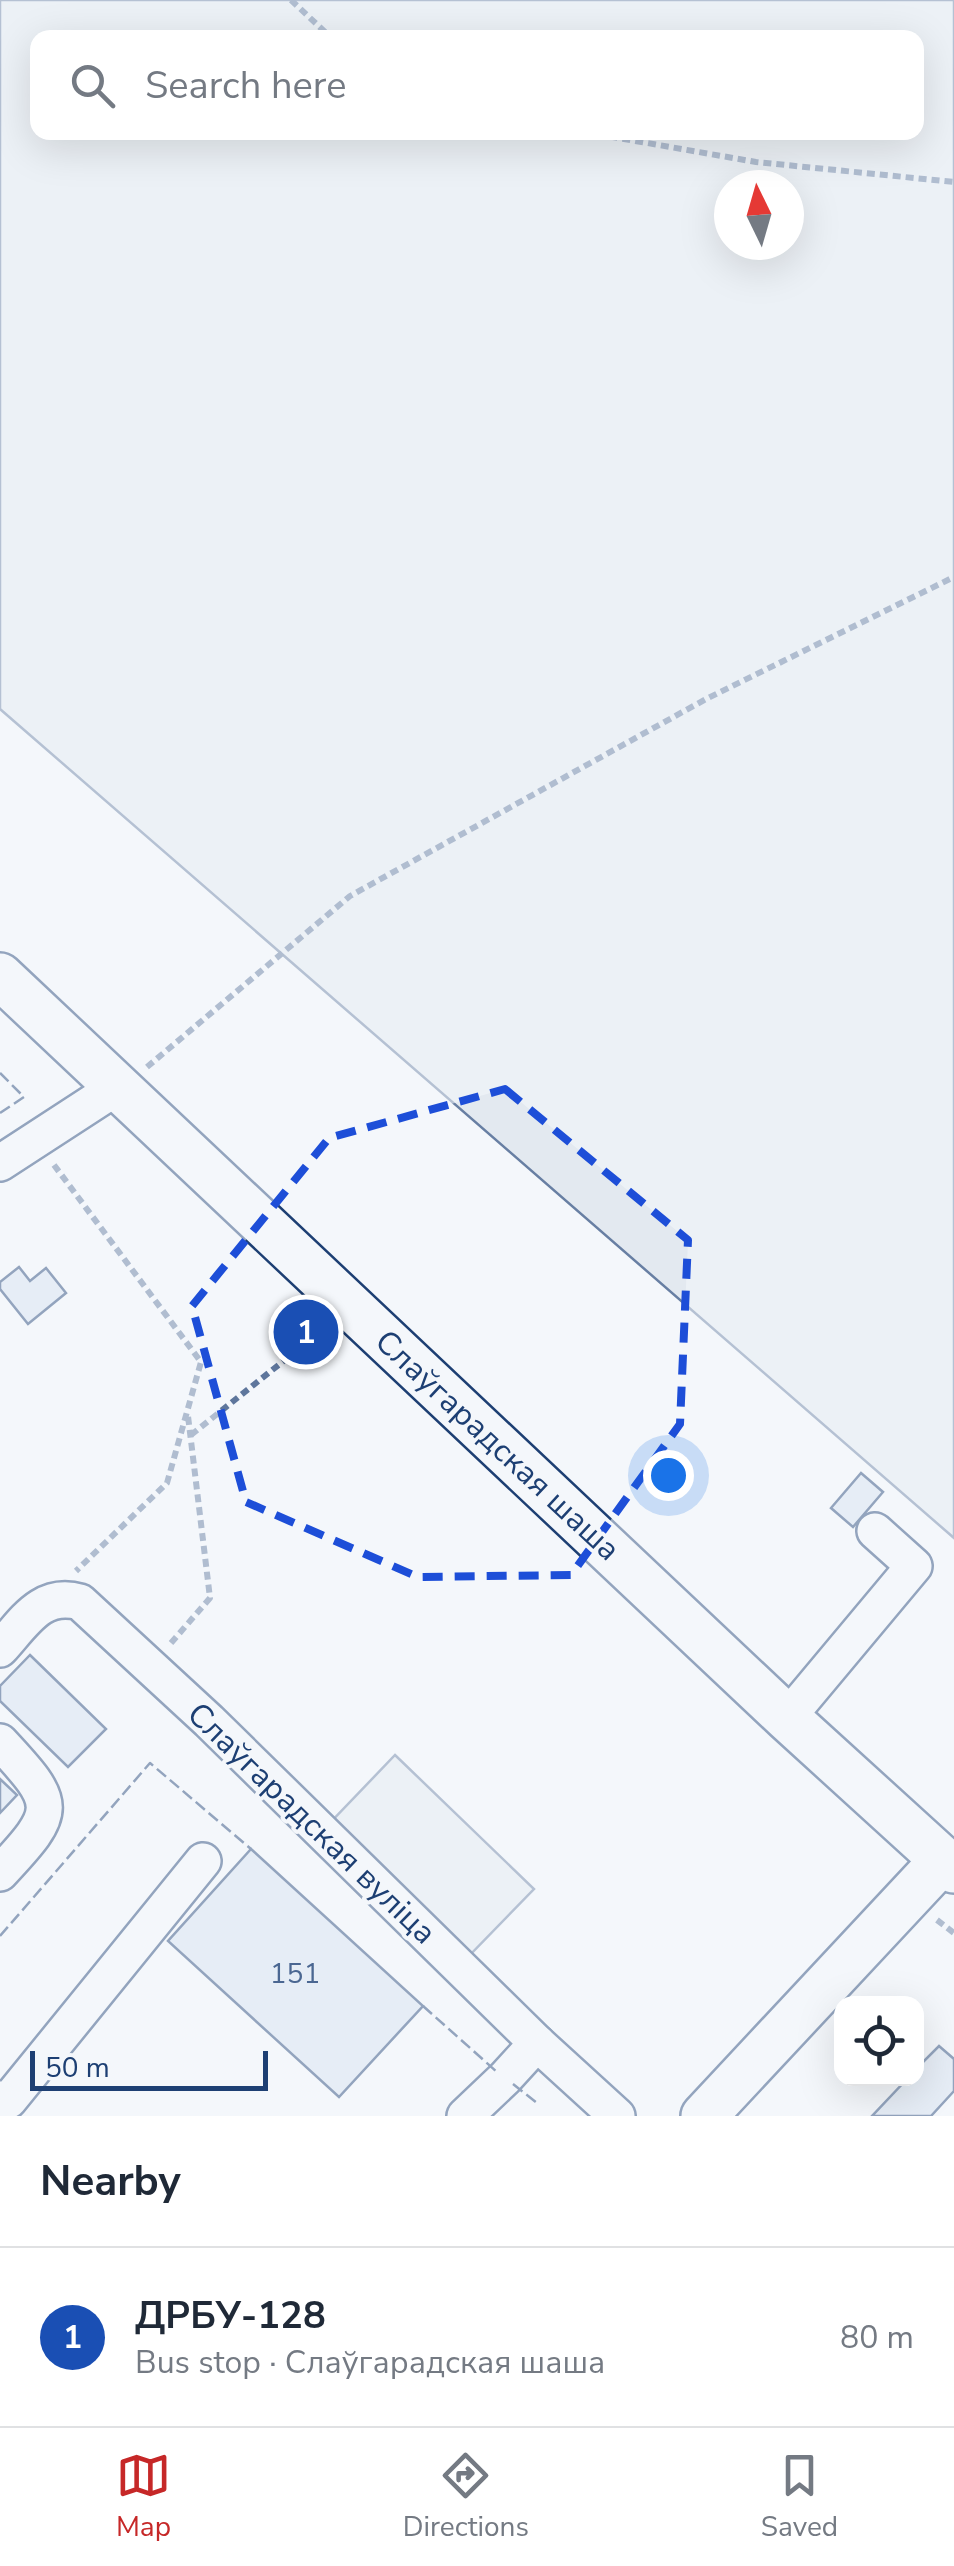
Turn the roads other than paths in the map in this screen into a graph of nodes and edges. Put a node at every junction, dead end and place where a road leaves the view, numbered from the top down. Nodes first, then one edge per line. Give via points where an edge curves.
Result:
1 (0, 976) edge
2 (117, 1087) junction
3 (0, 1162) edge
4 (875, 1531) dead end
5 (0, 1649) edge
6 (788, 1718) junction
7 (0, 1742) edge
8 (204, 1861) dead end
9 (948, 1865) edge
10 (0, 1873) edge
11 (537, 2043) junction
12 (0, 2099) edge
13 (464, 2116) edge
14 (616, 2116) edge
15 (704, 2116) edge

1 - 2 main road, Слаўгарадская шаша
2 - 3 street
2 - 6 main road, Слаўгарадская шаша
4 - 6 street via 914,1566
5 - 11 street, Слаўгарадская вуліца via 39,1606 65,1598 80,1602
6 - 9 main road, Слаўгарадская шаша
7 - 10 street via 34,1778 45,1803 37,1830
8 - 12 street via 10,2100
9 - 15 main road
11 - 13 street
11 - 14 street, Слаўгарадская вуліца

